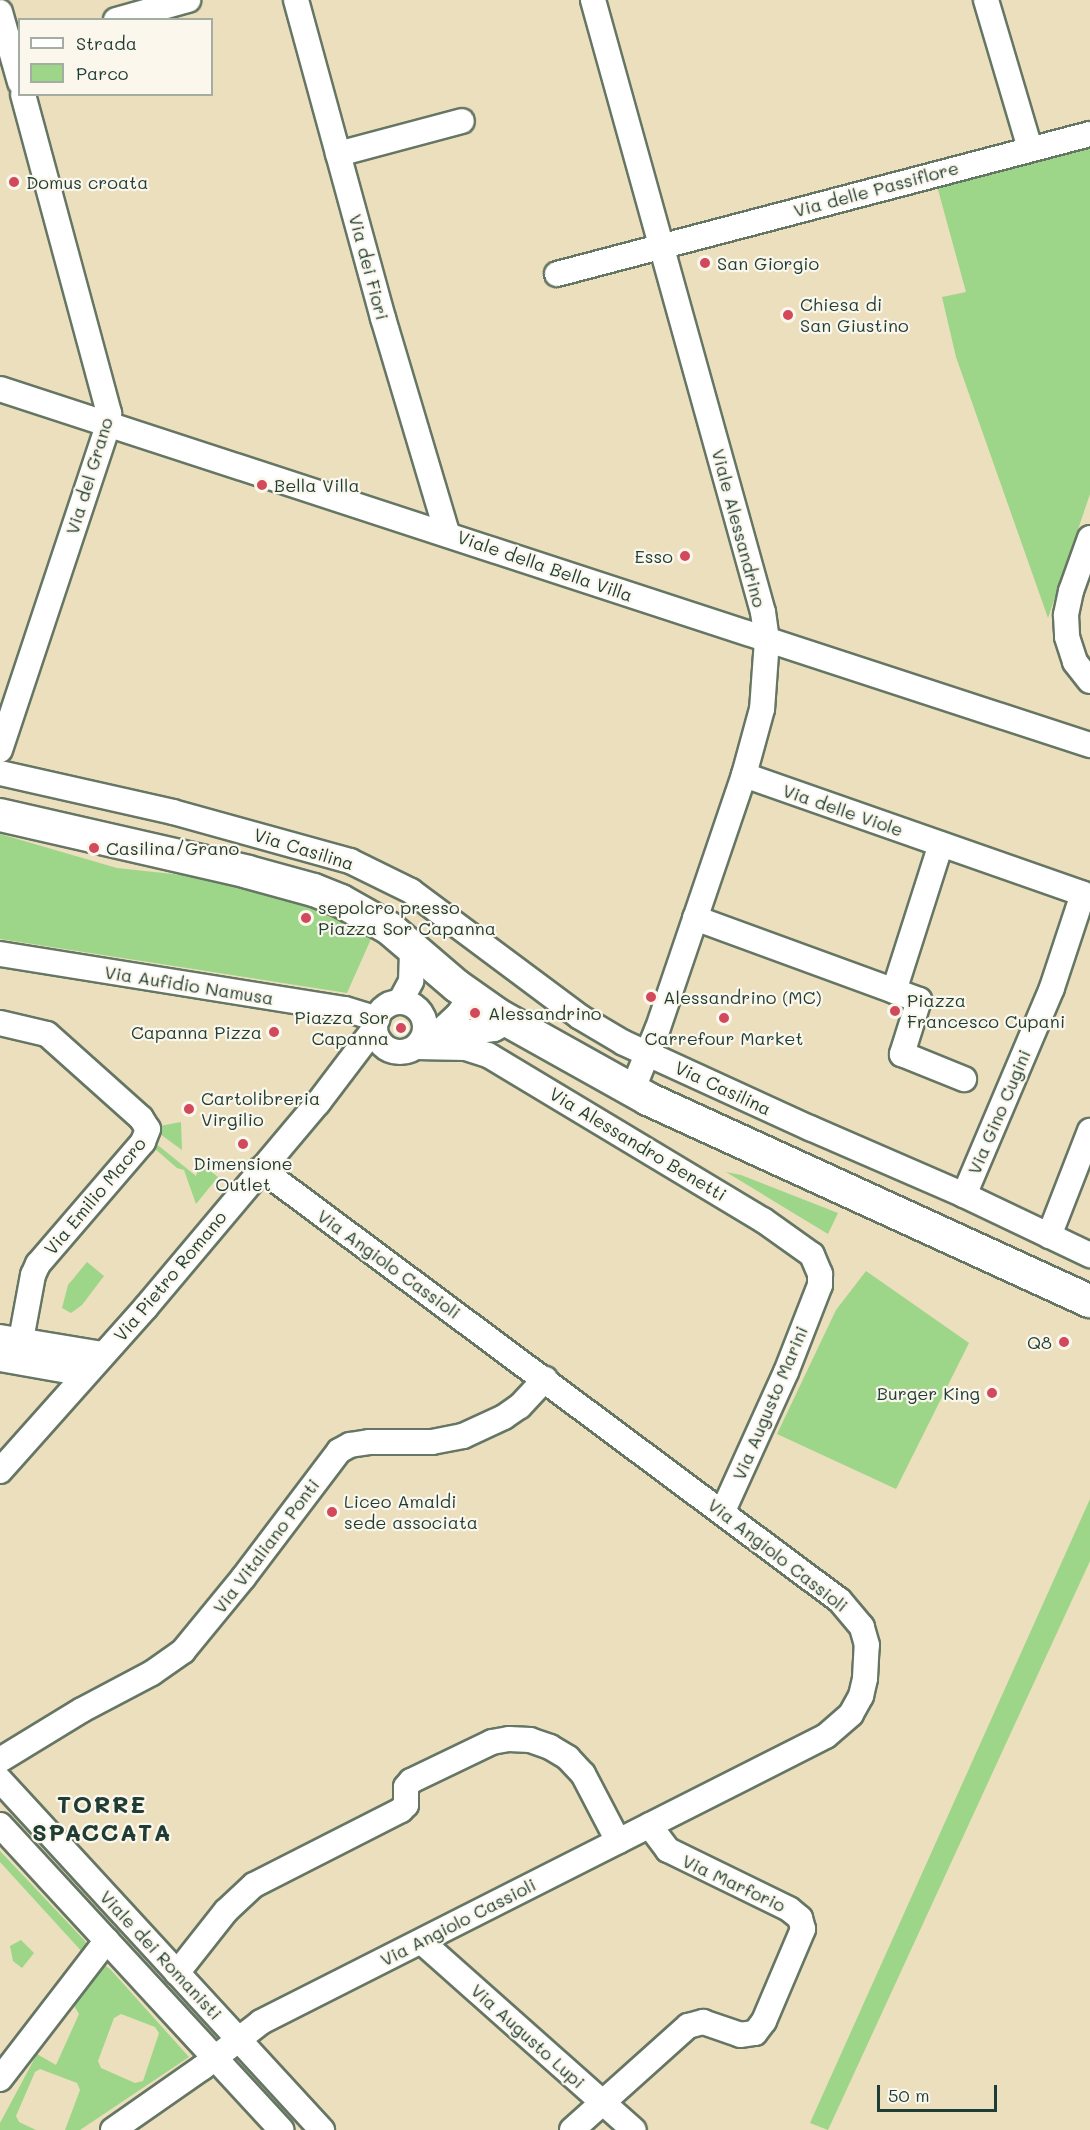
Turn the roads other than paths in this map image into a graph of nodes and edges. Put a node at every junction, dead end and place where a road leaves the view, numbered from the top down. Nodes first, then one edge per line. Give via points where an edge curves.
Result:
1 (188, 0) edge
2 (296, 0) edge
3 (593, 0) edge
4 (986, 0) edge
5 (0, 12) edge
6 (123, 18) edge
7 (15, 47) edge
8 (18, 68) edge
9 (24, 96) edge
10 (462, 121) dead end
11 (1090, 134) edge
12 (1029, 149) junction
13 (338, 154) junction
14 (661, 245) junction
15 (556, 274) dead end
16 (0, 389) edge
17 (108, 425) junction
18 (447, 533) junction
19 (1090, 538) edge
20 (767, 640) junction
21 (1090, 681) edge
22 (1090, 745) edge
23 (0, 750) edge
24 (0, 773) edge
25 (744, 775) junction
26 (0, 815) edge
27 (941, 844) junction
28 (1083, 894) joint
29 (696, 918) junction
30 (412, 947) junction
31 (0, 954) edge
32 (461, 988) junction
33 (894, 991) junction
34 (403, 998) junction
35 (508, 1021) junction
36 (0, 1023) edge
37 (376, 1024) junction
38 (424, 1042) junction
39 (388, 1049) junction
40 (648, 1054) junction
41 (337, 1079) junction
42 (964, 1079) dead end
43 (632, 1091) junction
44 (1090, 1131) edge
45 (261, 1169) junction
46 (964, 1195) junction
47 (863, 1197) junction
48 (1049, 1236) junction
49 (1090, 1255) edge
50 (816, 1293) joint
51 (1090, 1301) edge
52 (10, 1339) edge
53 (103, 1354) junction
54 (0, 1359) edge
55 (85, 1374) junction
56 (545, 1379) junction
57 (0, 1471) edge
58 (723, 1511) junction
59 (0, 1760) edge
60 (0, 1780) edge
61 (649, 1825) junction
62 (0, 1826) edge
63 (618, 1841) junction
64 (107, 1940) junction
65 (422, 1942) junction
66 (177, 1973) junction
67 (239, 2039) junction
68 (216, 2058) junction
69 (0, 2079) edge
70 (603, 2102) junction
71 (113, 2130) edge
72 (281, 2130) edge
73 (322, 2130) edge
74 (572, 2130) edge
75 (634, 2130) edge

1 - 6 street
2 - 13 street, Via dei Fiori
3 - 14 street, Viale Alessandrino
4 - 12 street
5 - 7 street
7 - 8 street
9 - 17 street, Via del Grano via 102,381
10 - 13 street
11 - 12 street, Via delle Passiflore
12 - 14 street, Via delle Passiflore
13 - 18 street, Via dei Fiori
14 - 15 street, Via delle Passiflore
14 - 20 street, Viale Alessandrino via 763,612
16 - 17 street, Viale della Bella Villa
17 - 18 street, Viale della Bella Villa
17 - 23 street, Via del Grano
18 - 20 street, Viale della Bella Villa
19 - 21 street via 1066,615 1067,637 1075,662
20 - 22 street, Viale della Bella Villa
20 - 25 street, Viale Alessandrino via 762,709
24 - 40 street, Via Casilina via 173,812 350,861 411,891 580,1017
25 - 27 street, Via delle Viole
25 - 29 street, Viale Alessandrino
26 - 30 main road, Via Casilina via 314,890 369,916
27 - 28 street, Via delle Viole
27 - 33 street
28 - 46 street, Via Gino Cugini via 1052,988
29 - 33 street
29 - 40 street, Viale Alessandrino
30 - 32 main road, Via Casilina
30 - 34 street via 412,977
31 - 37 street, Via Aufidio Namusa via 345,1009
32 - 34 street
32 - 35 main road, Via Casilina
32 - 38 street via 458,1015
33 - 42 street via 919,1000 902,1054
34 - 37 street via 386,1007
34 - 38 street via 422,1015
35 - 38 street via 494,1029
35 - 43 main road, Via Casilina
35 - 47 main road, Via Casilina via 512,1034 527,1048 649,1123 764,1171
36 - 52 street, Via Emilio Macro via 47,1034 141,1118 148,1129 143,1142 38,1264
37 - 39 street via 379,1040
37 - 41 street, Via Pietro Romano
38 - 39 street via 402,1052
38 - 50 street, Via Alessandro Benetti via 488,1054 763,1220 812,1255 820,1277
39 - 41 street, Via Pietro Romano
40 - 43 street, Viale Alessandrino
40 - 46 street, Via Casilina
41 - 45 street, Via Pietro Romano
43 - 47 main road, Via Casilina
44 - 48 street
45 - 53 street, Via Pietro Romano
45 - 56 street, Via Angiolo Cassioli
46 - 48 street, Via Casilina
47 - 51 main road, Via Casilina
48 - 49 street, Via Casilina
50 - 58 street, Via Augusto Marini via 786,1372
52 - 53 street
53 - 55 street, Via Pietro Romano
54 - 55 street
55 - 57 street, Via Pietro Romano
56 - 58 street, Via Angiolo Cassioli
56 - 59 street, Via Vitaliano Ponti via 520,1406 463,1436 432,1442 369,1442 339,1451 183,1651 152,1673
58 - 61 street, Via Angiolo Cassioli via 839,1600 856,1618 867,1645 863,1687 851,1714 826,1736
60 - 66 street, Viale dei Romanisti
61 - 63 street, Via Angiolo Cassioli
61 - 70 street, Via Marforio via 668,1850 789,1909 800,1918 803,1929 764,2021 755,2033 740,2036 703,2022 688,2026
62 - 64 street, Viale dei Romanisti
63 - 65 street, Via Angiolo Cassioli
63 - 66 street via 583,1774 568,1758 530,1740 492,1742 411,1781 401,1810 254,1885 226,1911
64 - 68 street, Viale dei Romanisti
64 - 69 street
65 - 67 street, Via Angiolo Cassioli via 301,2000
65 - 70 street, Via Augusto Lupi
66 - 67 street, Viale dei Romanisti
67 - 68 street, Via Angiolo Cassioli
67 - 73 street, Viale dei Romanisti
68 - 71 street, Via Angiolo Cassioli
68 - 72 street, Viale dei Romanisti
70 - 74 street, Via Marforio
70 - 75 street, Via Augusto Lupi

